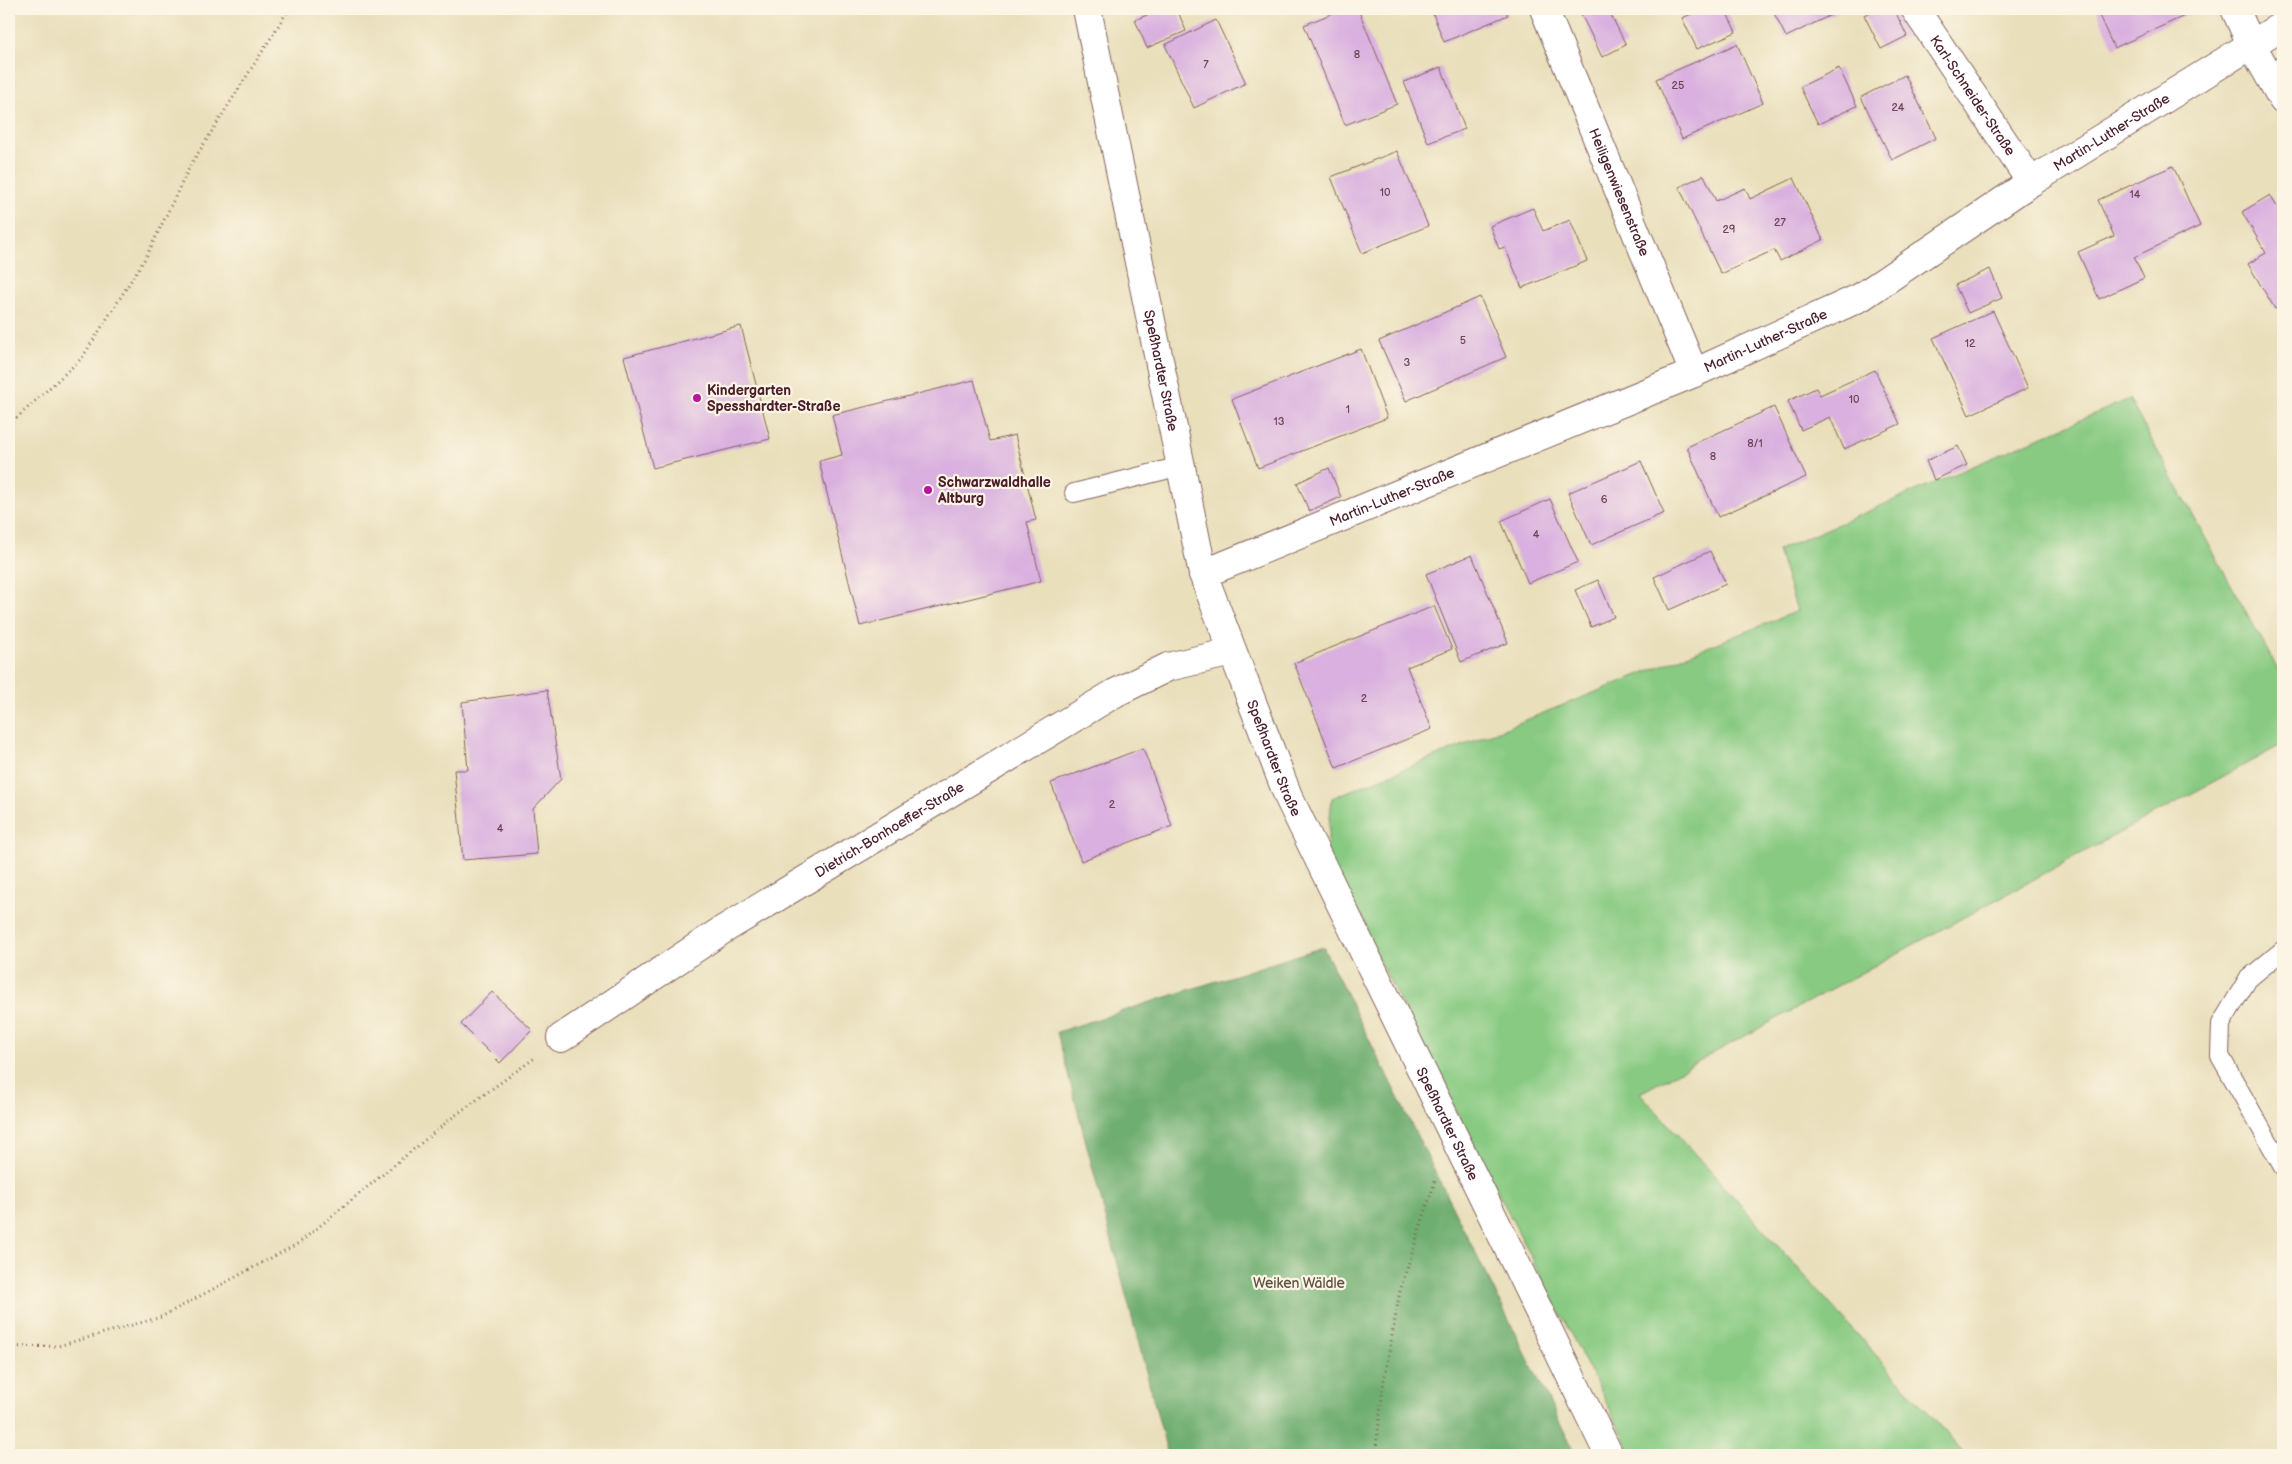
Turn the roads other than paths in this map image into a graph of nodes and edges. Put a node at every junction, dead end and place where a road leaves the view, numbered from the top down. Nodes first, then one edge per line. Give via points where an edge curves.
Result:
1 (1087, 9) edge
2 (1544, 9) edge
3 (1915, 9) edge
4 (2234, 9) edge
5 (2283, 25) edge
6 (2251, 44) junction
7 (2283, 100) edge
8 (2031, 182) junction
9 (1694, 373) junction
10 (1181, 466) junction
11 (1074, 492) dead end
12 (1203, 574) junction
13 (1232, 652) junction
14 (2283, 950) edge
15 (561, 1038) road end
16 (2283, 1167) edge
17 (1609, 1455) edge

1 - 10 street, Speßhardter Straße
2 - 9 street, Heiligenwiesenstraße
3 - 8 street, Karl-Schneider-Straße
4 - 6 street
5 - 6 street, Martin-Luther-Straße
6 - 7 street
6 - 8 street, Martin-Luther-Straße
8 - 9 street, Martin-Luther-Straße via 1861,297
9 - 12 street, Martin-Luther-Straße
10 - 11 lane
10 - 12 street, Speßhardter Straße
12 - 13 street, Speßhardter Straße
13 - 15 street, Dietrich-Bonhoeffer-Straße via 1168,667 1115,693 721,931
13 - 17 street, Speßhardter Straße via 1288,796
14 - 16 lane via 2248,979 2221,1024 2220,1056

